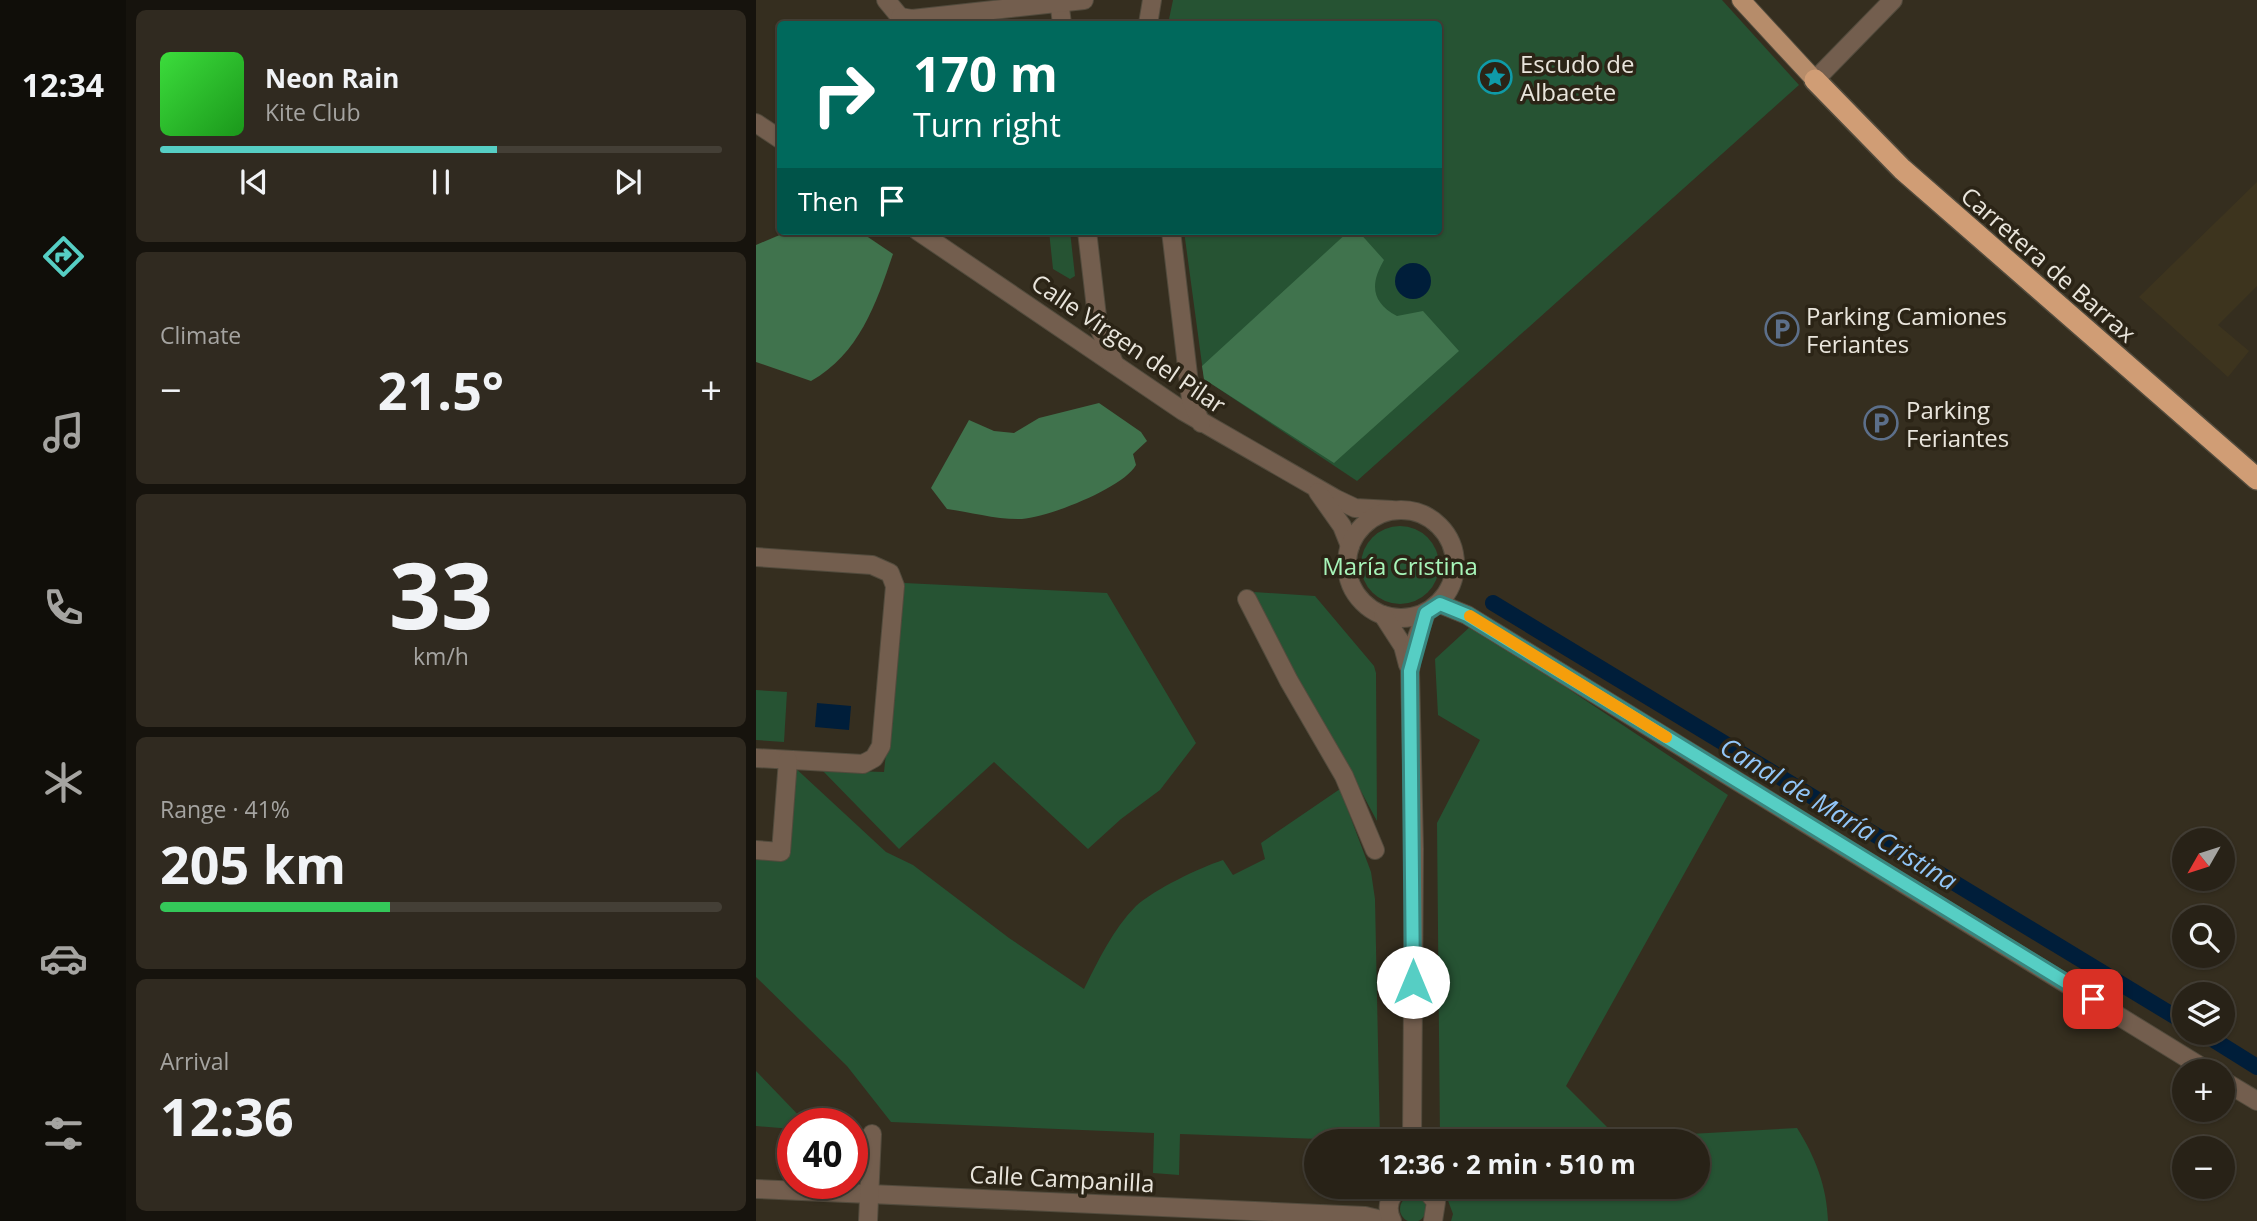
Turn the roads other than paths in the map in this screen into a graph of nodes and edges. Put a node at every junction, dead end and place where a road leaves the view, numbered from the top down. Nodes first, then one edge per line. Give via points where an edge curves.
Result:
1 (886, 0) edge
2 (1084, 0) edge
3 (1152, 0) edge
4 (1741, 0) edge
5 (1893, 0) edge
6 (1059, 1) edge
7 (897, 21) edge
8 (1062, 21) edge
9 (1148, 21) edge
10 (1815, 80) junction
11 (756, 123) edge
12 (777, 137) edge
13 (924, 235) edge
14 (1087, 235) edge
15 (1171, 235) edge
16 (1098, 325) junction
17 (1068, 331) junction
18 (1187, 361) junction
19 (1116, 366) junction
20 (1145, 387) junction
21 (1201, 423) junction
22 (2257, 479) edge
23 (1316, 489) junction
24 (1392, 510) junction
25 (1350, 546) junction
26 (756, 557) edge
27 (1247, 599) dead end
28 (1433, 608) junction
29 (1383, 615) junction
30 (1410, 671) junction
31 (756, 758) edge
32 (788, 760) junction
33 (756, 850) edge
34 (1375, 850) dead end
35 (2188, 1059) edge
36 (2235, 1088) edge
37 (2257, 1101) edge
38 (1412, 1129) edge
39 (872, 1134) dead end
40 (756, 1189) edge
41 (870, 1195) junction
42 (1388, 1199) edge
43 (1395, 1199) edge
44 (1434, 1199) edge
45 (1365, 1216) junction
46 (868, 1221) edge
47 (1386, 1221) edge
48 (1392, 1221) edge
49 (1433, 1221) edge

1 - 7 street
2 - 6 street
3 - 9 street
4 - 10 main road
5 - 10 street
6 - 7 street
6 - 8 street
10 - 22 highway, Carretera de Barrax via 1902,169
11 - 12 street
13 - 17 street, Calle Virgen del Pilar
14 - 16 street
15 - 18 street
16 - 17 street
16 - 19 street
17 - 19 street, Calle Virgen del Pilar
18 - 20 street via 1184,381 1174,388
18 - 21 street via 1191,400
19 - 20 street, Calle Virgen del Pilar
20 - 21 street, Calle Virgen del Pilar
21 - 23 street, Calle Virgen del Pilar
23 - 24 street, Calle Virgen del Pilar via 1355,508
23 - 25 street, Calle Virgen del Pilar
24 - 25 street via 1368,520
24 - 28 street via 1426,515 1450,540 1456,556 1455,573 1450,590
25 - 29 street via 1347,570 1351,586 1361,601
26 - 32 street via 872,565 890,573 895,586 881,746 874,758 863,764
27 - 34 street via 1345,776
28 - 29 street via 1405,619
28 - 30 street
28 - 35 street via 1467,615
29 - 30 street via 1403,646
30 - 38 street
31 - 32 street
32 - 33 street via 781,852
36 - 37 street
39 - 41 street
40 - 41 street, Calle Campanilla
41 - 45 street, Calle Campanilla
41 - 46 street
42 - 45 street
43 - 48 street
44 - 49 street
45 - 47 street, Calle Campanilla

